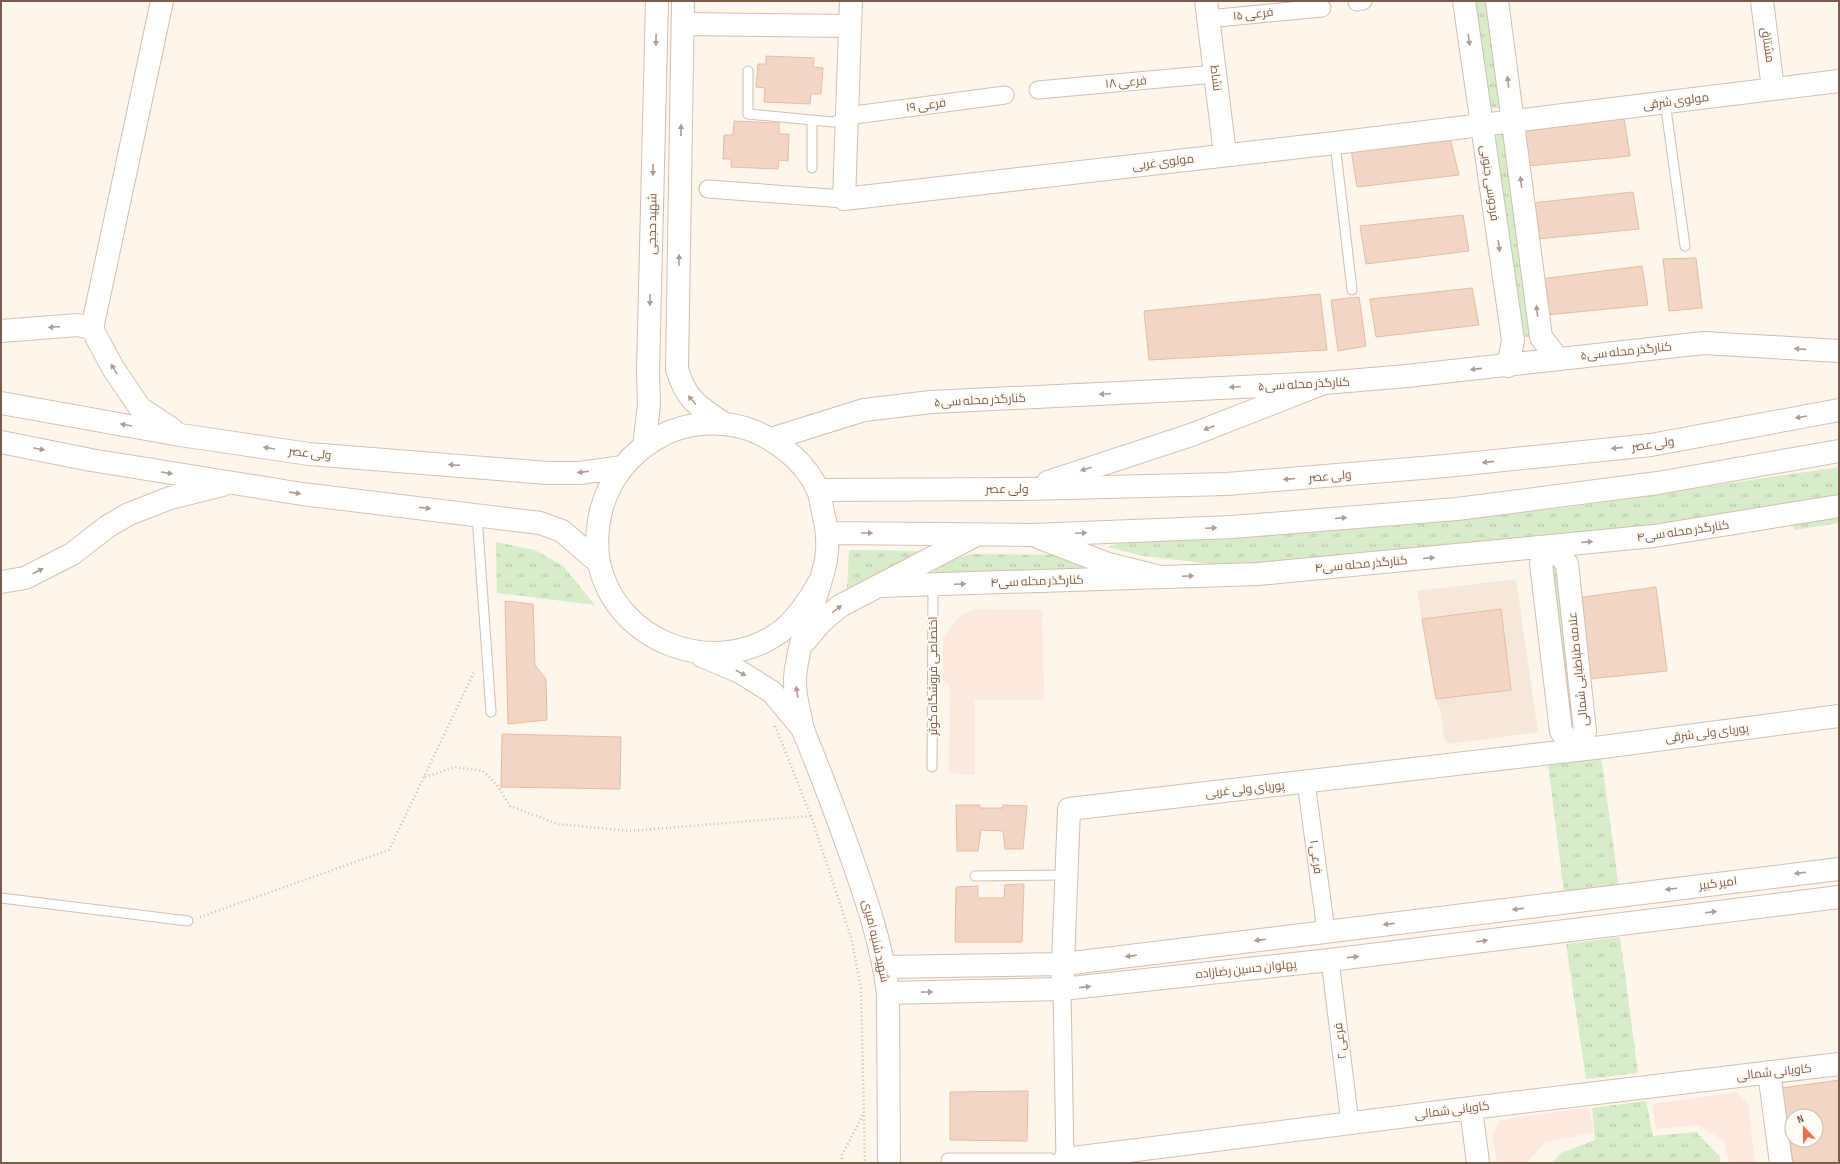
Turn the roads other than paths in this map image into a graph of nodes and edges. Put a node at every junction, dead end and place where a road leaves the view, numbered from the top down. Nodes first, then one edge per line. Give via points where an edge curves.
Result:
1 (162, 1) edge
2 (657, 1) edge
3 (683, 1) edge
4 (851, 1) edge
5 (1464, 1) edge
6 (1498, 1) edge
7 (1762, 1) edge
8 (1322, 8) dead end
9 (1207, 10) edge
10 (682, 24) junction
11 (850, 26) junction
12 (748, 70) dead end
13 (1215, 74) junction
14 (1839, 81) edge
15 (1774, 89) junction
16 (1038, 90) dead end
17 (1005, 95) dead end
18 (1665, 102) junction
19 (847, 116) junction
20 (812, 120) junction
21 (1513, 121) junction
22 (1481, 124) junction
23 (1335, 143) junction
24 (1225, 154) junction
25 (812, 168) dead end
26 (708, 189) dead end
27 (844, 199) junction
28 (1685, 246) dead end
29 (1352, 290) dead end
30 (92, 329) junction
31 (1, 332) edge
32 (1541, 337) junction
33 (1513, 340) junction
34 (1839, 351) edge
35 (1557, 358) junction
36 (1508, 366) junction
37 (1324, 383) junction
38 (1, 403) edge
39 (1839, 410) edge
40 (723, 423) junction
41 (180, 435) junction
42 (771, 439) junction
43 (1, 442) edge
44 (644, 446) junction
45 (1839, 451) edge
46 (622, 467) junction
47 (232, 483) junction
48 (1026, 489) junction
49 (818, 490) junction
50 (1839, 506) edge
51 (476, 514) junction
52 (828, 533) junction
53 (979, 534) junction
54 (1032, 535) junction
55 (1552, 546) junction
56 (599, 563) junction
57 (1160, 577) junction
58 (1, 582) edge
59 (818, 584) junction
60 (933, 585) junction
61 (879, 586) junction
62 (800, 647) junction
63 (692, 652) junction
64 (491, 712) dead end
65 (1839, 716) edge
66 (803, 730) junction
67 (1575, 750) junction
68 (932, 767) dead end
69 (1306, 782) junction
70 (1839, 869) edge
71 (1067, 874) junction
72 (975, 876) dead end
73 (1639, 894) junction
74 (1839, 896) edge
75 (1, 898) edge
76 (1548, 905) junction
77 (188, 921) road end
78 (1643, 921) junction
79 (1326, 932) junction
80 (1552, 933) junction
81 (1330, 960) junction
82 (1064, 964) junction
83 (885, 967) junction
84 (1062, 989) junction
85 (888, 993) junction
86 (1839, 1064) edge
87 (1769, 1072) junction
88 (1471, 1108) junction
89 (1350, 1123) junction
90 (948, 1160) dead end
91 (1060, 1161) edge
92 (890, 1163) edge
93 (1478, 1163) edge
94 (1781, 1163) edge

1 - 30 street
2 -> 44 street, شهید حججی via 649,405
3 - 10 street
4 - 11 street
5 -> 22 street, فردوسی جنوبی
21 -> 6 street
7 - 15 street, مشتاق
8 - 9 street, فرعی ۱۵
9 - 13 street, نشاط
10 - 11 street
40 -> 10 street via 693,402 682,386 677,369
11 - 19 street
12 - 20 lane via 748,114
13 - 16 street, فرعی ۱۸
13 - 24 street, نشاط
14 - 15 street, مولوی شرقی
15 - 18 street, مولوی شرقی
17 - 19 street, فرعی ۱۹
18 - 21 street, مولوی شرقی
18 - 28 lane
19 - 20 lane via 833,122
19 - 27 street
20 - 25 lane
21 - 22 street, مولوی شرقی
32 -> 21 street
22 - 23 street, مولوی غربی
22 -> 33 street, فردوسی جنوبی
23 - 24 street, مولوی غربی
23 - 29 lane
24 - 27 street, مولوی غربی
26 - 27 street
30 -> 31 street via 78,325
41 -> 30 street via 140,408 113,368
32 - 33 street via 1534,350 1523,351
32 - 35 street
33 - 36 street, فردوسی جنوبی
34 -> 35 street, کنارگذر محله سی۵ via 1704,343
35 - 36 street, کنارگذر محله سی۵
36 -> 37 street, کنارگذر محله سی۵
37 -> 42 street, کنارگذر محله سی۵ via 931,402 864,410
37 -> 48 street via 1191,435
41 -> 38 street, ولی عصر
39 -> 48 street, ولی عصر via 1651,445 1446,466 1227,484
40 - 42 street via 748,428
40 - 44 street via 695,424 675,430
46 -> 41 street, ولی عصر via 580,473 547,473 309,454
42 - 49 street via 798,460
43 -> 47 street
44 - 46 street
54 -> 45 street via 1232,527 1457,509 1658,483
46 - 56 street via 605,496 597,529
47 -> 51 street via 302,494
58 -> 47 street via 25,578 72,554 108,526 129,514 170,498
48 - 49 street, ولی عصر
49 - 52 street
55 -> 50 street, کنارگذر محله سی۴ via 1654,536
51 - 56 street via 540,523 562,531
51 - 64 lane
52 -> 53 street
52 - 59 street via 826,559
53 - 54 street
53 - 61 street
54 - 57 street via 1108,564
57 -> 55 street, کنارگذر محله سی۴ via 1258,574
55 - 67 street, علامه طباطبایی شمالی via 1567,564 1568,572 1585,731
56 - 63 street via 611,595 632,622 660,641
60 -> 57 street, کنارگذر محله سی۴
59 - 62 street
59 - 63 street via 802,611 780,632 760,643 723,653
60 - 61 street, کنارگذر محله سی۴
60 - 68 lane, اختصاصی فروشگاه کوثر
62 -> 61 street via 821,622 840,606
66 -> 62 street via 794,680
63 -> 66 street via 740,672 772,692
65 - 67 street, پوریای ولی شرقی
66 - 83 street, شهید شنبه امیری via 826,785 866,898
67 - 69 street, پوریای ولی غربی
69 - 71 street, پوریای ولی غربی via 1069,809
69 - 79 street, فرعی ۱
70 -> 73 street, امیر کبیر
71 - 72 lane
71 - 82 street, پوریای ولی غربی
73 - 76 street, امیر کبیر
73 - 78 street
78 -> 74 street
75 - 77 lane
76 -> 79 street
76 - 80 street
78 - 80 street, پهلوان حسین رضازاده
79 - 81 street
79 -> 82 street
81 -> 80 street, پهلوان حسین رضازاده
84 -> 81 street, پهلوان حسین رضازاده
81 - 89 street, فرعی ۲
82 - 83 street
82 - 84 street, پوریای ولی غربی
83 - 85 street, شهید شنبه امیری
85 -> 84 street, پهلوان حسین رضازاده
84 - 91 street
85 - 92 street, شهید شنبه امیری
86 - 87 street, کاویانی شمالی
87 - 88 street, کاویانی شمالی
87 - 94 street
88 - 89 street, کاویانی شمالی
88 - 93 street
89 - 91 street, کاویانی شمالی
90 - 91 street

